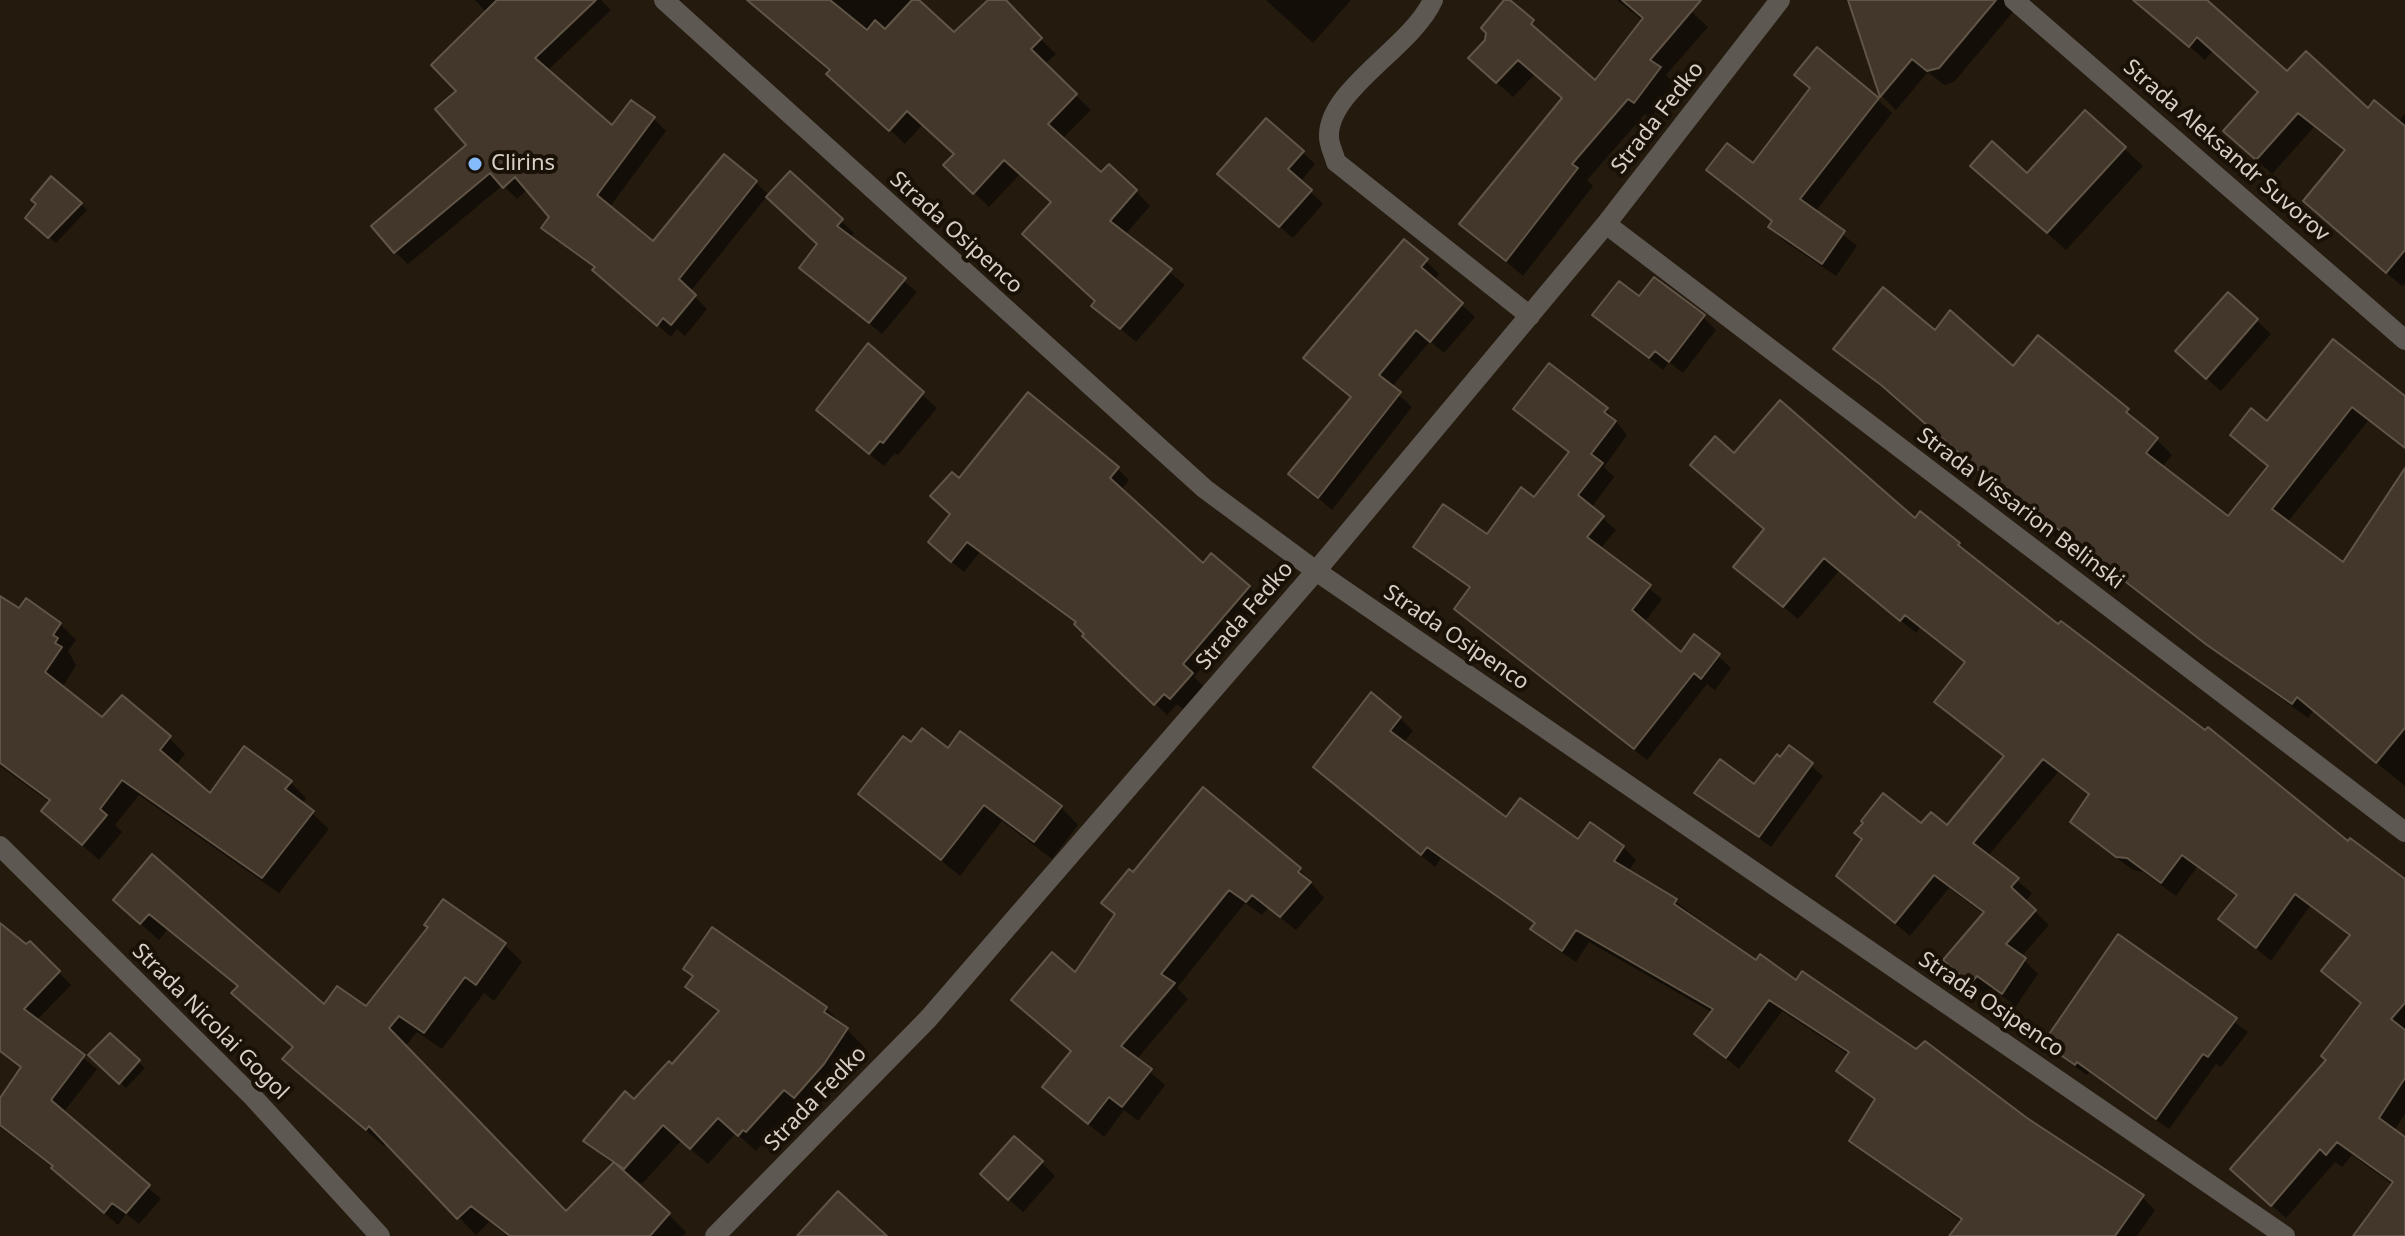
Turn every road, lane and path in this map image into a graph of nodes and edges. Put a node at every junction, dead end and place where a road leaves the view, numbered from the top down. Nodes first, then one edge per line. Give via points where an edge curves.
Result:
1 (664, 0) edge
2 (1433, 0) edge
3 (1780, 0) edge
4 (2014, 0) edge
5 (1606, 224) junction
6 (1530, 316) junction
7 (2405, 340) edge
8 (1316, 571) junction
9 (2405, 832) edge
10 (0, 846) edge
11 (380, 1236) edge
12 (715, 1236) edge
13 (2285, 1236) edge

1 - 8 street, Strada Osipenco via 1205,489
2 - 6 street via 1407,40 1347,93 1333,116 1329,137 1336,162
3 - 5 street, Strada Fedko
4 - 7 street, Strada Aleksandr Suvorov
5 - 6 street, Strada Fedko
5 - 9 street, Strada Vissarion Belinski
6 - 8 street, Strada Fedko
8 - 12 street, Strada Fedko via 928,1019
8 - 13 street, Strada Osipenco
10 - 11 street, Strada Nicolai Gogol via 253,1097

